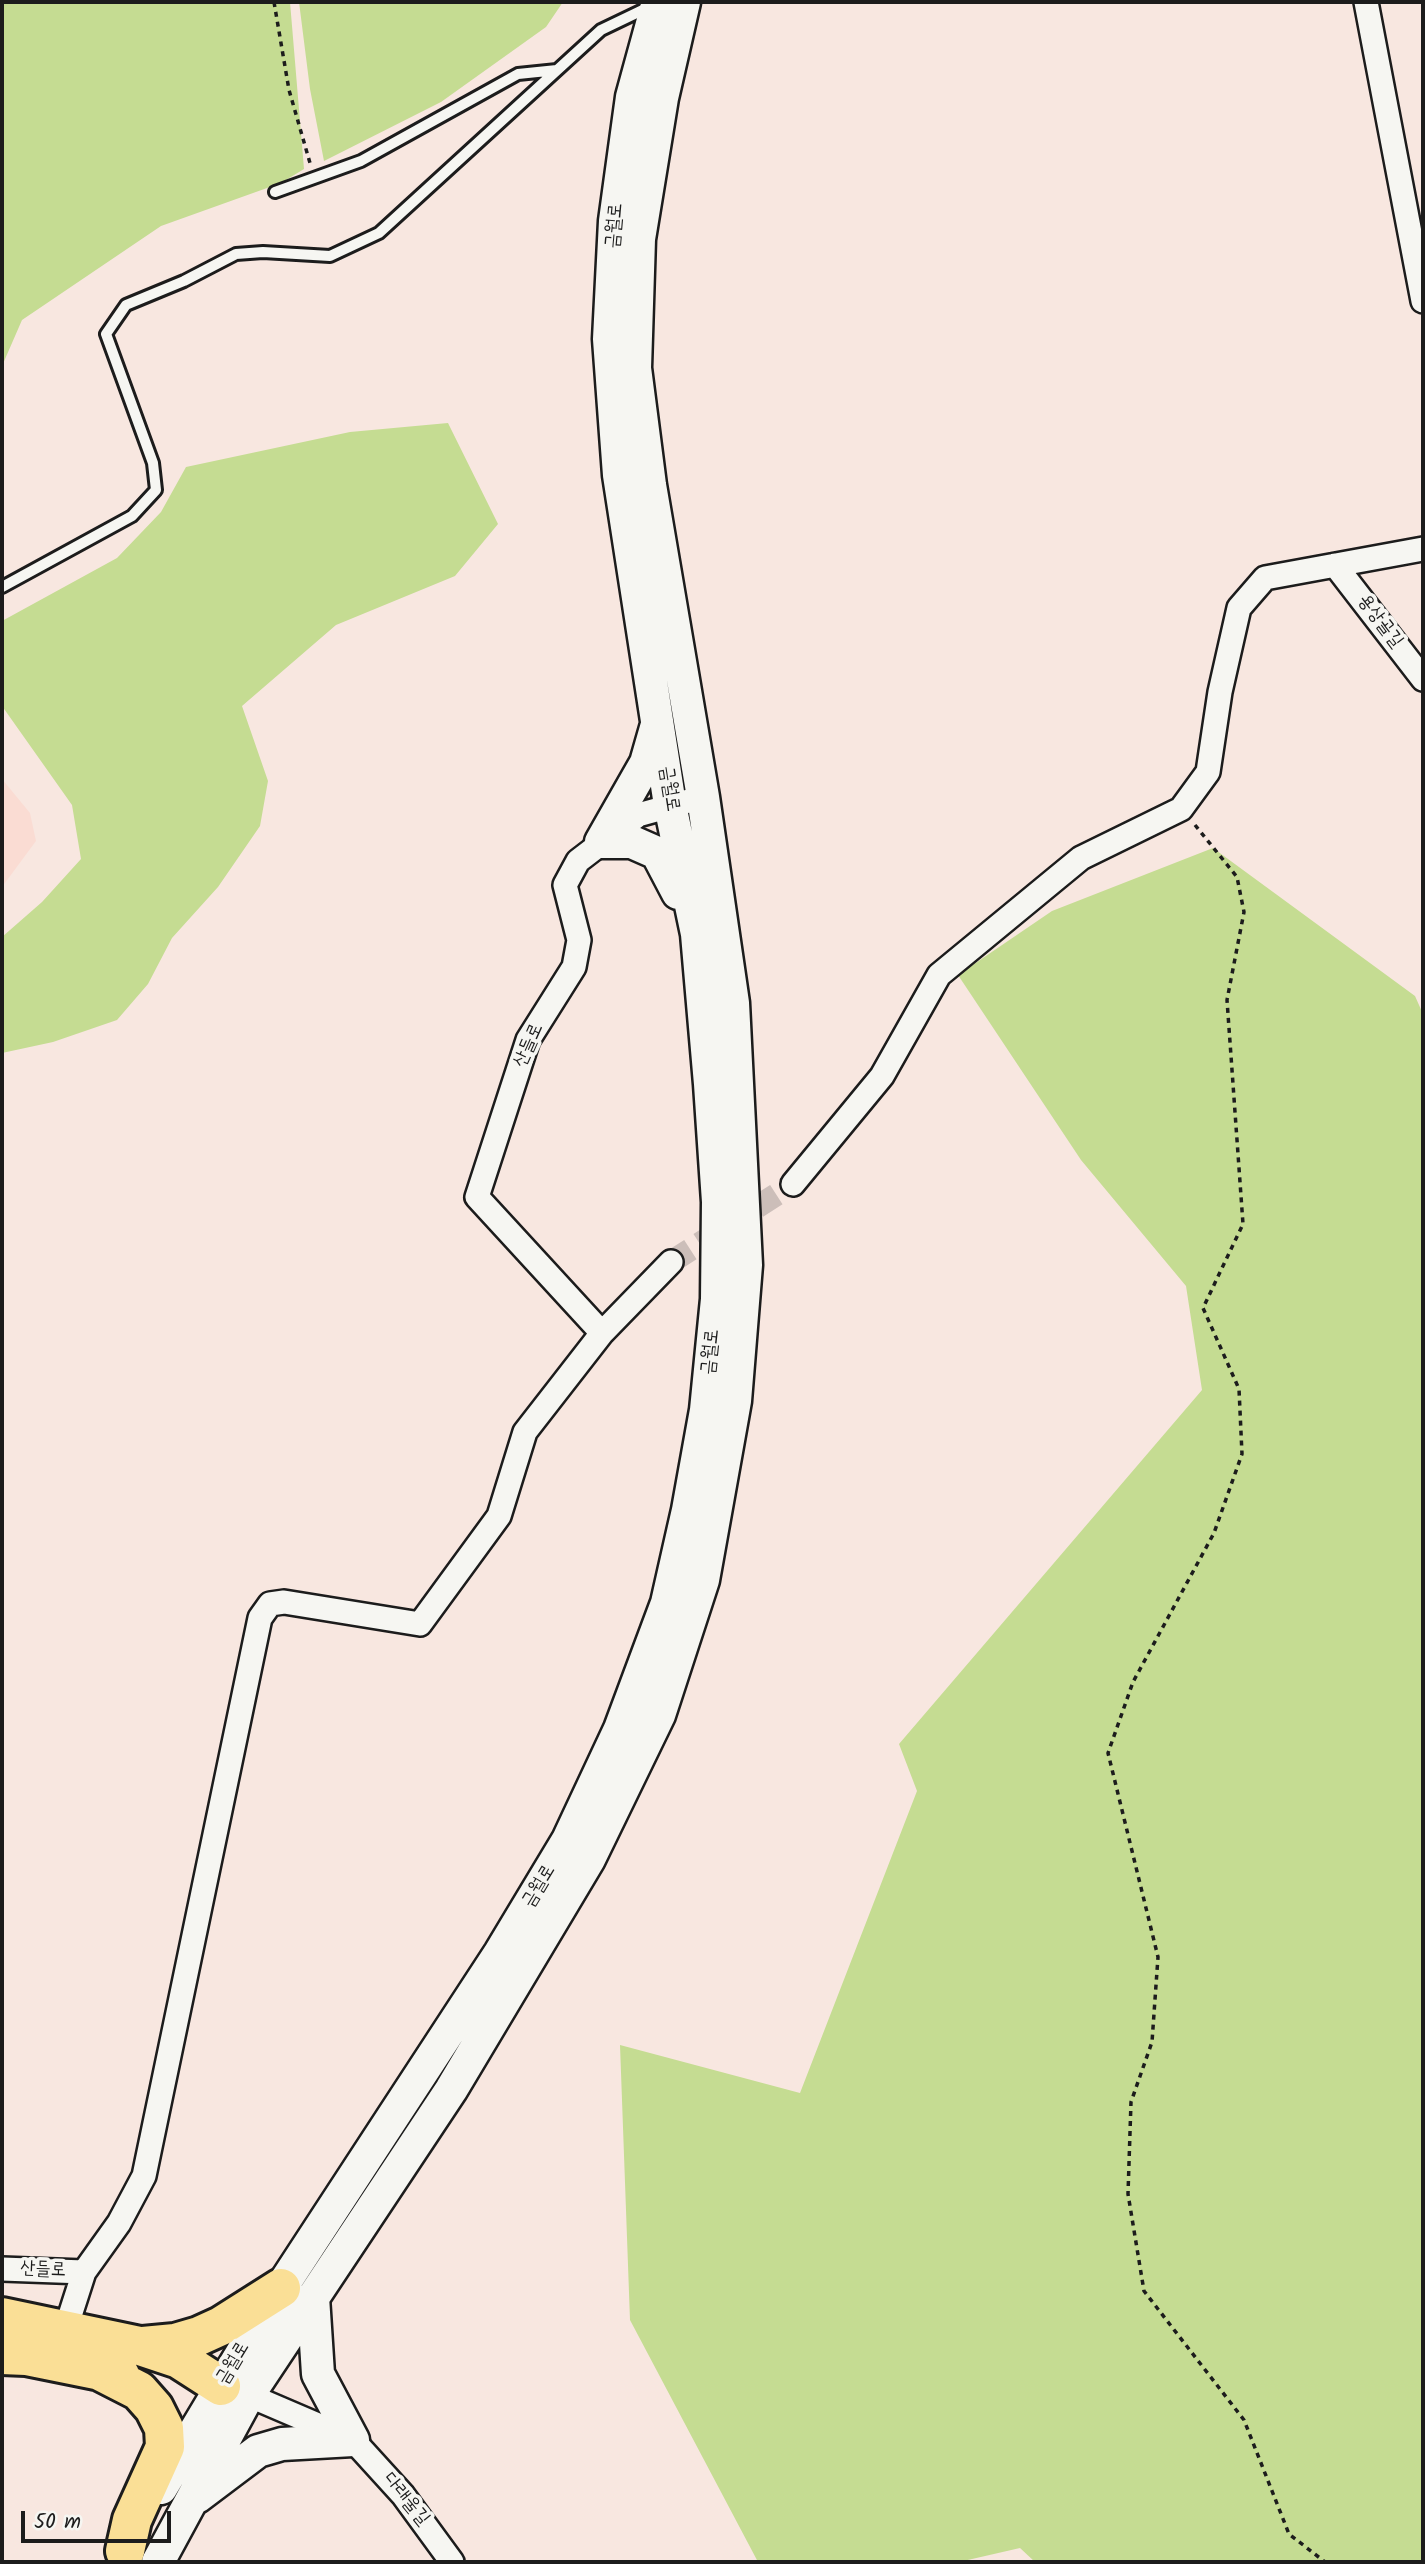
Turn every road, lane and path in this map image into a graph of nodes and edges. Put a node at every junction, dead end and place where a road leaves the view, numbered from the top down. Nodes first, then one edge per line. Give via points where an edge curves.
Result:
1 (274, 2) edge
2 (666, 2) edge
3 (1366, 2) edge
4 (557, 70) junction
5 (316, 176) junction
6 (275, 192) dead end
7 (1423, 301) edge
8 (1423, 549) edge
9 (1335, 565) junction
10 (2, 587) edge
11 (1423, 679) edge
12 (658, 724) junction
13 (703, 797) junction
14 (670, 805) junction
15 (1181, 808) junction
16 (601, 842) junction
17 (697, 934) junction
18 (793, 1184) tunnel mouth
19 (671, 1262) tunnel mouth
20 (602, 1333) junction
21 (2, 2269) edge
22 (84, 2272) junction
23 (297, 2293) junction
24 (2, 2317) edge
25 (66, 2328) junction
26 (140, 2346) junction
27 (2, 2355) edge
28 (96, 2369) junction
29 (235, 2390) junction
30 (353, 2440) junction
31 (188, 2504) junction
32 (134, 2559) edge
33 (452, 2562) edge
34 (1325, 2562) edge

1 - 5 path via 300,138
2 - 4 lane via 601,30
2 - 12 main road, 금월로 via 632,97 615,221 609,339 619,475
2 - 13 main road, 금월로 via 662,98 639,239 635,368 650,485
3 - 7 street
4 - 5 lane via 518,74 361,161
4 - 10 lane via 379,233 330,256 263,251 236,254 126,305 106,334 153,463 156,490 132,516
5 - 6 lane
8 - 9 street
9 - 11 street, 용상골길
9 - 15 street via 1265,578 1239,608 1208,772
12 - 14 main road, 금월로
12 - 16 main road via 646,763
13 - 14 street, 산들로
13 - 23 main road, 금월로 via 733,1003 746,1265 735,1401 703,1580 659,1715 589,1858 451,2090
14 - 16 street, 산들로 via 638,815
14 - 17 main road, 금월로
15 - 18 street via 1081,858 939,975 882,1076
15 - 34 path via 1237,877 1244,912 1227,1000 1243,1224 1203,1308 1239,1389 1242,1454 1214,1533 1133,1682 1108,1752 1158,1956 1152,2042 1131,2102 1128,2194 1144,2291 1244,2420 1289,2534
16 - 17 main road via 632,842 657,853
16 - 20 street, 산들로 via 578,861 565,885 579,940 574,967 528,1040 477,1197
17 - 23 main road, 금월로 via 718,1202 718,1300 706,1410 667,1602 620,1728 568,1840
19 - 20 street
20 - 22 street via 525,1432 499,1516 420,1624 284,1602 270,1604 260,1618 144,2176 119,2223
21 - 22 street, 산들로
22 - 25 street
23 - 26 highway via 199,2336
23 - 29 main road, 금월로
23 - 30 main road via 318,2374
24 - 25 highway
25 - 26 highway
26 - 29 highway via 179,2358
27 - 28 highway
28 - 29 highway via 160,2386
28 - 32 highway via 139,2391 163,2428 165,2448 132,2520
29 - 30 street
29 - 31 main road, 금월로
29 - 32 main road, 금월로
30 - 31 main road via 282,2444 258,2451
30 - 33 street, 다래울길 via 403,2495
31 - 32 main road, 금월로

